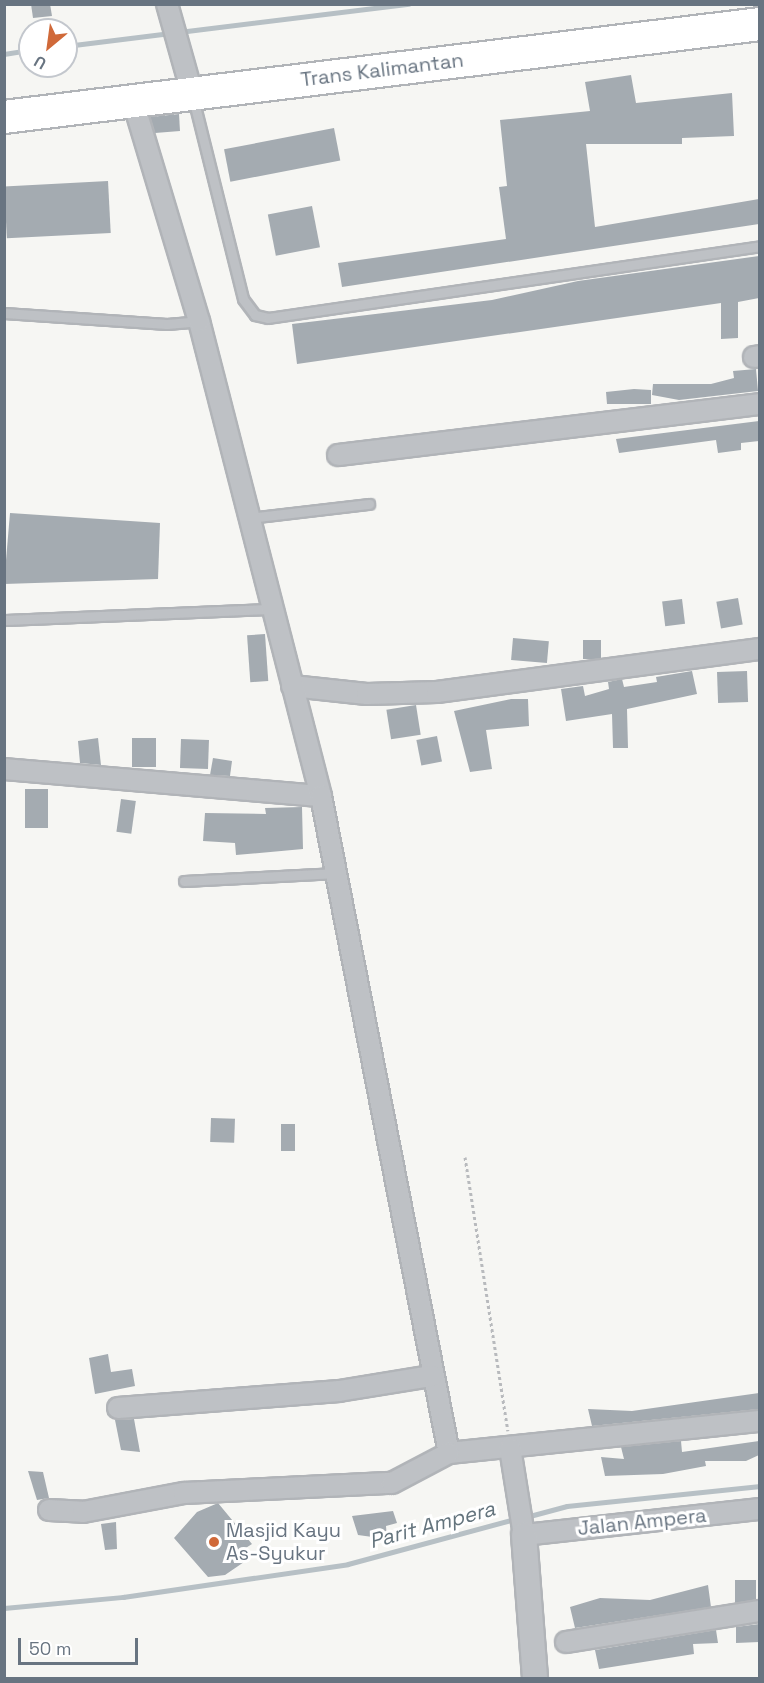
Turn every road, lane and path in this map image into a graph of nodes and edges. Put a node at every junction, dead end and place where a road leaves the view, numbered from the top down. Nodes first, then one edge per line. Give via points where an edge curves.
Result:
1 (167, 4) edge
2 (759, 24) edge
3 (192, 93) junction
4 (133, 101) junction
5 (4, 117) edge
6 (759, 246) edge
7 (4, 312) edge
8 (199, 321) junction
9 (759, 404) edge
10 (338, 455) dead end
11 (369, 504) dead end
12 (249, 518) junction
13 (270, 609) junction
14 (4, 620) edge
15 (759, 649) edge
16 (292, 686) junction
17 (4, 769) edge
18 (321, 796) junction
19 (339, 872) junction
20 (184, 881) dead end
21 (465, 1157) dead end
22 (432, 1376) junction
23 (118, 1408) dead end
24 (759, 1421) edge
25 (510, 1448) junction
26 (449, 1453) junction
27 (759, 1509) edge
28 (49, 1510) dead end
29 (529, 1532) junction
30 (759, 1611) edge
31 (566, 1642) dead end
32 (535, 1678) edge

1 - 3 street
2 - 3 highway, Trans Kalimantan
3 - 4 highway, Trans Kalimantan
3 - 6 lane via 243,299 255,315 268,318
4 - 5 highway, Trans Kalimantan
4 - 8 street
7 - 8 lane via 167,324
8 - 12 street
9 - 10 street
11 - 12 lane
12 - 13 street
13 - 14 lane
13 - 16 street
15 - 16 street via 447,692 367,694
16 - 18 street
17 - 18 street
18 - 19 street
19 - 20 lane
19 - 22 street
21 - 25 path
22 - 23 street via 327,1392
22 - 26 street
24 - 25 street
25 - 26 street
25 - 29 street via 518,1503
26 - 28 street via 392,1483 184,1493 83,1512
27 - 29 street, Jalan Ampera
29 - 32 street
30 - 31 street

